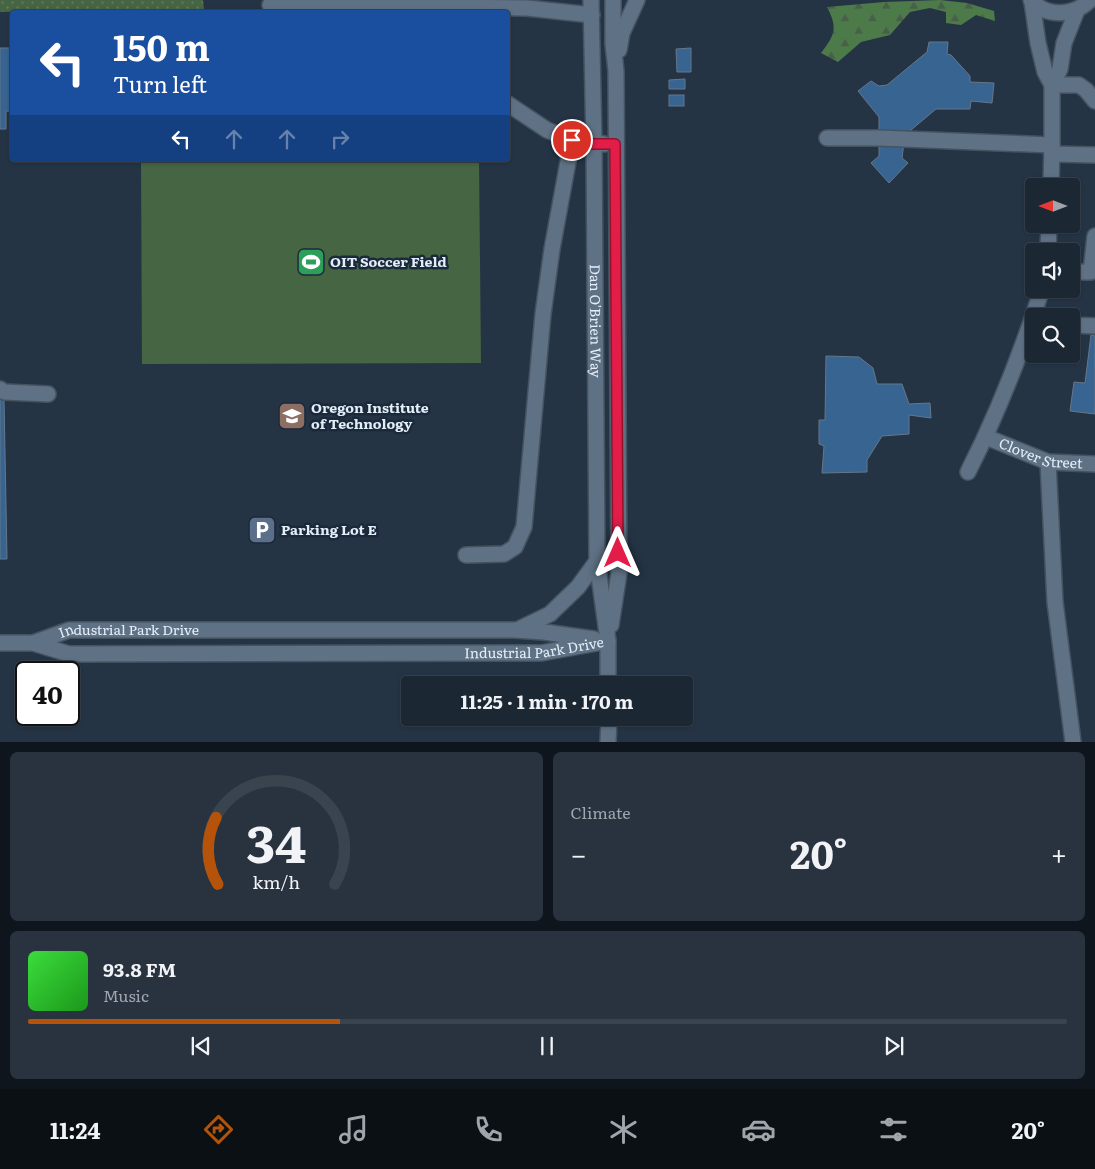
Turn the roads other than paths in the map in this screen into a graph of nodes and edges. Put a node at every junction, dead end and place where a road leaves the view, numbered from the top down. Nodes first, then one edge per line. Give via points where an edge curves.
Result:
1 (591, 0) edge
2 (613, 0) edge
3 (637, 0) edge
4 (1090, 0) edge
5 (1032, 1) edge
6 (270, 5) dead end
7 (1077, 10) junction
8 (592, 16) junction
9 (616, 71) junction
10 (1052, 85) junction
11 (1095, 101) edge
12 (510, 105) edge
13 (827, 138) dead end
14 (572, 140) junction
15 (594, 144) junction
16 (615, 144) junction
17 (1052, 149) junction
18 (1095, 155) edge
19 (1051, 178) edge
20 (1095, 236) edge
21 (1080, 272) edge
22 (1080, 325) edge
23 (1095, 326) edge
24 (1025, 341) edge
25 (0, 389) edge
26 (48, 394) dead end
27 (986, 437) junction
28 (1048, 462) junction
29 (1095, 464) edge
30 (968, 472) dead end
31 (466, 555) dead end
32 (597, 560) junction
33 (515, 630) junction
34 (608, 641) junction
35 (0, 643) edge
36 (33, 643) junction
37 (608, 676) edge
38 (609, 726) edge
39 (608, 742) edge
40 (1073, 742) edge

1 - 8 street, Dan O'Brien Way
2 - 9 street, Dan O'Brien Way
3 - 9 street via 622,33
4 - 7 street
5 - 7 street via 1052,12
5 - 10 street via 1040,53
6 - 8 street via 527,8
7 - 10 street via 1064,43 1060,69
8 - 15 street, Dan O'Brien Way
9 - 16 street, Dan O'Brien Way
10 - 11 street via 1079,85
10 - 17 street
12 - 14 street via 547,130
13 - 17 street
14 - 15 street
14 - 31 street via 544,304 524,527 516,547 504,554
15 - 16 street
15 - 32 street, Dan O'Brien Way
16 - 34 street, Dan O'Brien Way via 619,573
17 - 18 street
17 - 19 street
20 - 21 street via 1091,272
22 - 23 street
24 - 27 street
25 - 26 street via 4,392
27 - 28 street, Clover Street
27 - 30 street
28 - 29 street, Clover Street
28 - 40 street via 1055,602
32 - 33 street via 578,587 550,614
32 - 34 street, Dan O'Brien Way
33 - 34 street, Industrial Park Drive
33 - 36 street, Industrial Park Drive via 69,630
34 - 36 street, Industrial Park Drive via 542,653 68,654
34 - 37 street, Dan O'Brien Way
35 - 36 street, Industrial Park Drive
38 - 39 street

